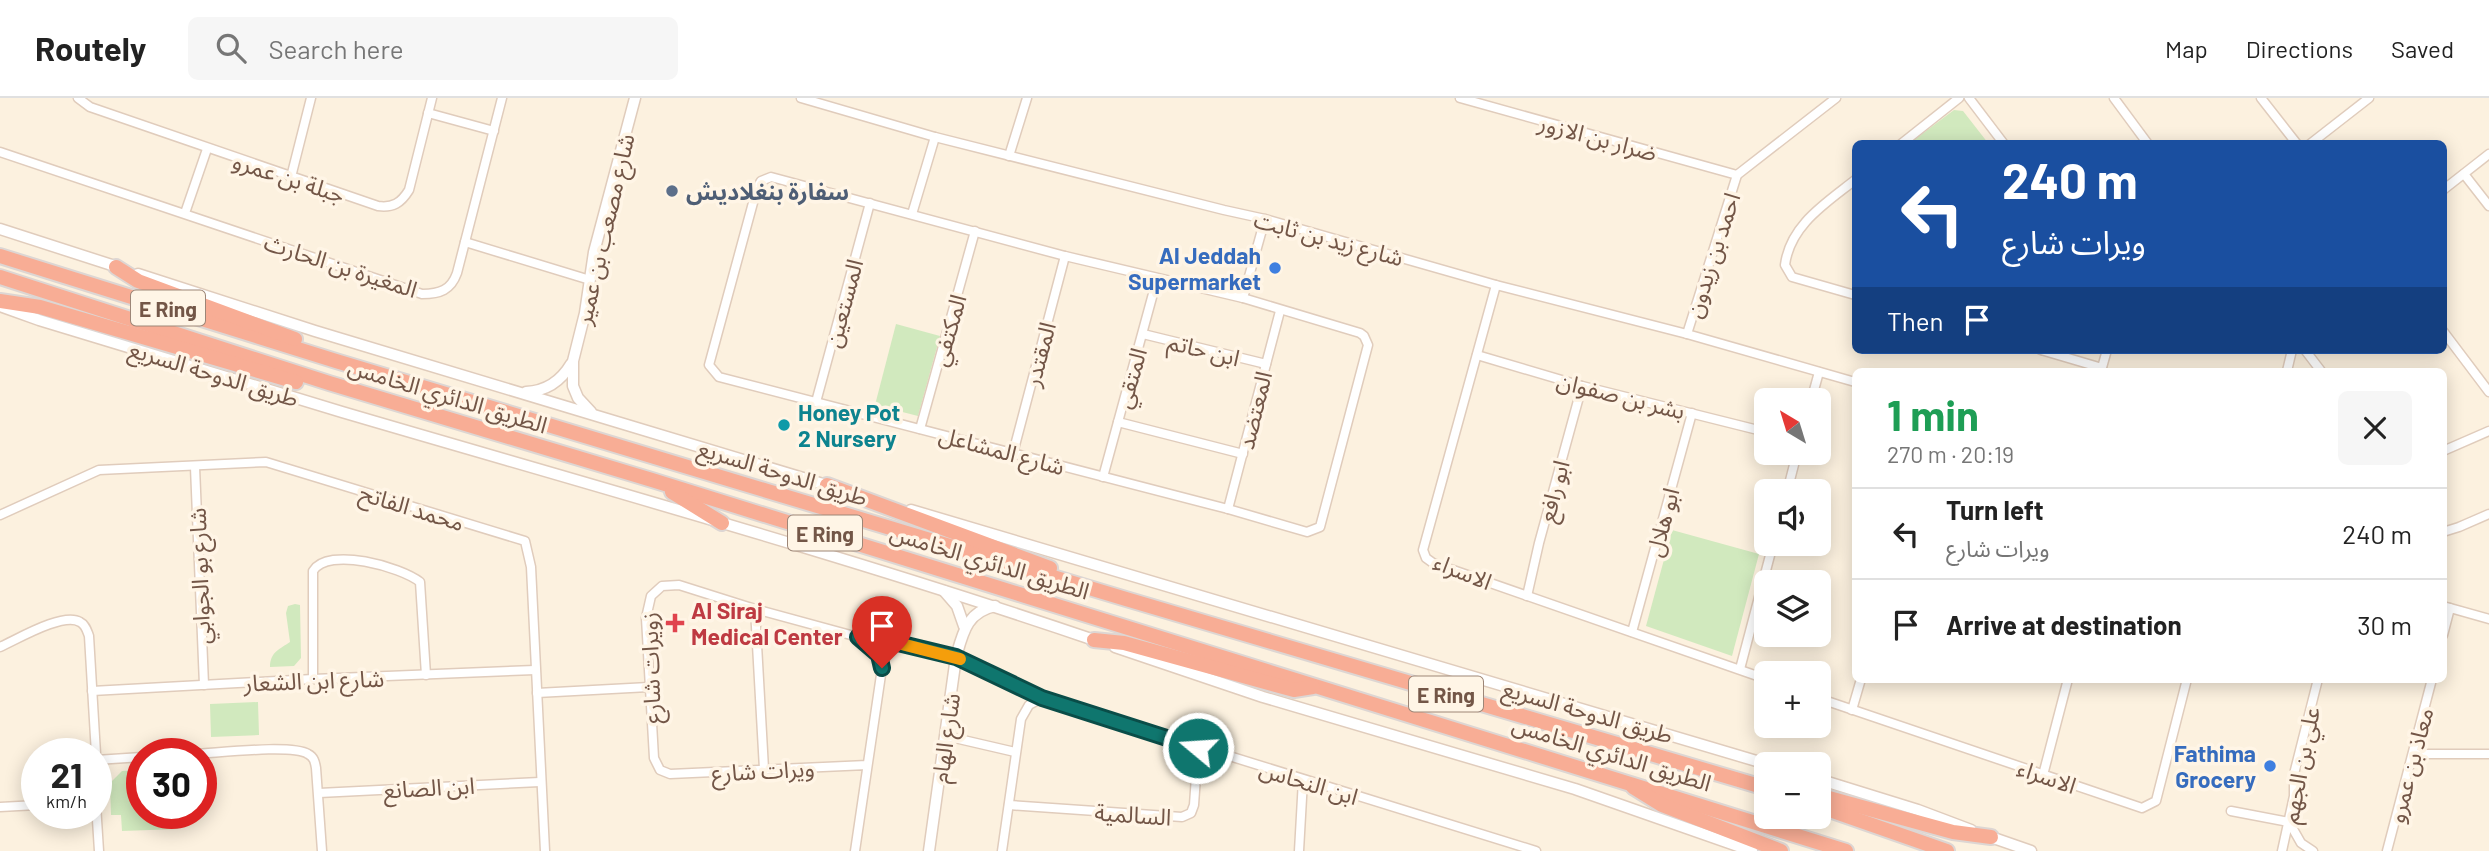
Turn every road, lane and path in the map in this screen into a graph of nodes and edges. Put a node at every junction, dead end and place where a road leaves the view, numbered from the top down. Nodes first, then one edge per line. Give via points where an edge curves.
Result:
1 (78, 98) edge
2 (311, 98) edge
3 (432, 98) edge
4 (502, 98) edge
5 (635, 98) edge
6 (801, 98) edge
7 (1027, 98) edge
8 (1460, 98) edge
9 (1836, 98) edge
10 (1959, 98) edge
11 (1969, 98) edge
12 (2114, 98) edge
13 (2261, 98) edge
14 (2369, 98) edge
15 (428, 113) junction
16 (494, 131) junction
17 (935, 137) junction
18 (1906, 140) edge
19 (2001, 140) edge
20 (2145, 140) edge
21 (2294, 140) edge
22 (2314, 140) edge
23 (207, 149) junction
24 (0, 152) edge
25 (2489, 155) edge
26 (1009, 156) junction
27 (2464, 174) junction
28 (1737, 175) junction
29 (291, 177) junction
30 (1852, 182) edge
31 (2447, 187) edge
32 (870, 203) junction
33 (2489, 206) edge
34 (185, 213) junction
35 (912, 214) junction
36 (1265, 219) junction
37 (0, 229) edge
38 (975, 231) junction
39 (465, 242) junction
40 (0, 256) edge
41 (1065, 256) junction
42 (116, 267) junction
43 (0, 277) edge
44 (1157, 279) junction
45 (590, 280) junction
46 (1496, 285) junction
47 (1852, 294) edge
48 (1243, 298) junction
49 (0, 303) edge
50 (1280, 311) junction
51 (1143, 334) junction
52 (1687, 334) junction
53 (2447, 336) edge
54 (2054, 354) edge
55 (2308, 354) edge
56 (1477, 355) junction
57 (336, 361) junction
58 (573, 361) junction
59 (1266, 365) junction
60 (2099, 368) edge
61 (2319, 368) edge
62 (1819, 372) junction
63 (1852, 381) edge
64 (329, 383) junction
65 (1582, 386) junction
66 (1815, 388) edge
67 (522, 392) junction
68 (2489, 392) edge
69 (816, 402) junction
70 (1692, 413) junction
71 (595, 415) junction
72 (1118, 422) junction
73 (920, 429) junction
74 (1754, 429) edge
75 (2489, 431) edge
76 (2447, 449) edge
77 (1013, 453) junction
78 (1243, 454) junction
79 (195, 467) junction
80 (1103, 477) junction
81 (652, 480) junction
82 (827, 485) junction
83 (1228, 509) junction
84 (0, 514) edge
85 (2489, 514) edge
86 (722, 523) junction
87 (2447, 531) edge
88 (1770, 556) edge
89 (944, 591) junction
90 (1527, 596) junction
91 (1125, 599) junction
92 (995, 606) junction
93 (2447, 607) edge
94 (755, 609) junction
95 (2489, 619) edge
96 (964, 626) junction
97 (1632, 632) junction
98 (858, 637) junction
99 (1094, 640) junction
100 (0, 647) edge
101 (956, 657) junction
102 (1740, 669) junction
103 (535, 670) junction
104 (1754, 674) edge
105 (426, 675) junction
106 (313, 679) junction
107 (1860, 683) edge
108 (2067, 683) edge
109 (2186, 683) edge
110 (2317, 683) edge
111 (2431, 683) edge
112 (204, 685) junction
113 (1320, 686) junction
114 (649, 687) junction
115 (92, 691) junction
116 (537, 692) junction
117 (1042, 698) junction
118 (1831, 703) edge
119 (1852, 710) junction
120 (946, 736) junction
121 (95, 738) edge
122 (1198, 748) junction
123 (1015, 752) junction
124 (217, 753) edge
125 (2414, 754) junction
126 (2489, 754) edge
127 (1754, 760) edge
128 (867, 765) junction
129 (764, 769) junction
130 (660, 770) joint
131 (2043, 775) junction
132 (1303, 780) junction
133 (1626, 781) junction
134 (540, 782) junction
135 (1831, 783) edge
136 (1754, 784) edge
137 (318, 793) junction
138 (1831, 799) edge
139 (1009, 805) junction
140 (21, 806) edge
141 (0, 807) edge
142 (1831, 811) edge
143 (2231, 811) dead end
144 (2290, 822) junction
145 (98, 829) edge
146 (1991, 837) junction
147 (99, 851) edge
148 (322, 851) edge
149 (545, 851) edge
150 (855, 851) edge
151 (929, 851) edge
152 (1002, 851) edge
153 (1299, 851) edge
154 (1536, 851) edge
155 (1752, 851) edge
156 (1781, 851) edge
157 (1846, 851) edge
158 (1947, 851) edge
159 (2031, 851) edge
160 (2282, 851) edge
161 (2313, 851) edge
162 (2388, 851) edge

1 - 23 street, جبلة بن عمرو via 90,107
2 - 29 street
3 - 15 street, جبلة بن عمرو
4 - 16 street, المغيرة بن الحارث
5 - 45 street, شارع مصعب بن عمير
6 - 17 street, شارع زيد بن ثابت
7 - 26 street
8 - 28 street, ضرار بن الازور
9 - 28 street, احمد بن زيدون
10 - 18 street
11 - 19 street
12 - 20 street
13 - 21 street
14 - 22 street
15 - 16 street
15 - 29 street, جبلة بن عمرو via 409,190 397,204 378,206
16 - 39 street, المغيرة بن الحارث
17 - 26 street, شارع زيد بن ثابت
17 - 35 street
23 - 29 street, جبلة بن عمرو
23 - 34 street
24 - 34 street, المغيرة بن الحارث
25 - 27 street
26 - 36 street, شارع زيد بن ثابت
27 - 31 street
27 - 33 street
28 - 52 street, احمد بن زيدون
30 - 47 street via 1798,229 1784,265 1792,277
32 - 35 street, شارع المشاعل
32 - 69 street, المستعين
32 - 69 street, شارع المشاعل via 771,177 761,181 709,365 719,377
34 - 39 street, المغيرة بن الحارث via 422,294 434,294 454,283
35 - 38 street, شارع المشاعل
36 - 46 street, شارع زيد بن ثابت
36 - 48 street
37 - 42 street, طريق الدوحة السريع
38 - 41 street, شارع المشاعل
38 - 73 street, المكتفي
39 - 45 street
40 - 57 highway, الطريق الدائري الخامس / E Ring
41 - 44 street, شارع المشاعل
41 - 77 street, المقتدر
42 - 57 highway via 138,281 308,343
42 - 67 street, طريق الدوحة السريع
43 - 64 highway, الطريق الدائري الخامس / E Ring
44 - 48 street, شارع المشاعل
44 - 51 street, المتقي
45 - 58 street, شارع مصعب بن عمير
46 - 52 street, شارع زيد بن ثابت
46 - 56 street, الاسراء
48 - 50 street, شارع المشاعل
49 - 64 highway via 40,307 295,382
49 - 86 street, طريق الدوحة السريع via 39,320 327,408
50 - 59 street, المعتضد
50 - 83 street, شارع المشاعل via 1360,333 1368,345 1365,358 1318,529 1307,532
51 - 59 street, ابن حاتم
51 - 72 street, المتقي
52 - 62 street, شارع زيد بن ثابت
53 - 68 street
54 - 60 street
55 - 61 street
56 - 65 street, بشر بن صفوان
56 - 90 street, الاسراء via 1423,550 1433,563
57 - 91 highway, الطريق الدائري الخامس / E Ring
58 - 67 street, شارع مصعب بن عمير via 547,388
58 - 71 street, شارع مصعب بن عمير via 573,386 585,408
59 - 78 street, المعتضد
62 - 63 street, شارع زيد بن ثابت
62 - 66 street
64 - 81 highway, الطريق الدائري الخامس / E Ring
65 - 70 street, بشر بن صفوان
65 - 90 street, ابو رافع
67 - 71 street, طريق الدوحة السريع
69 - 73 street, شارع المشاعل
70 - 74 street, بشر بن صفوان
70 - 97 street, ابو هلال
71 - 82 street, طريق الدوحة السريع
72 - 78 street
72 - 80 street, المتقي
73 - 77 street, شارع المشاعل
75 - 76 street
77 - 80 street, شارع المشاعل
78 - 83 street, المعتضد
79 - 84 street, محمد الفاتح via 99,470
79 - 103 street, محمد الفاتح via 266,462 525,541 531,567
79 - 112 street, شارع بو الجوابي
80 - 83 street, شارع المشاعل
81 - 86 highway
81 - 113 highway, الطريق الدائري الخامس / E Ring
82 - 91 highway
82 - 127 street, طريق الدوحة السريع
85 - 87 street
86 - 89 street, طريق الدوحة السريع
88 - 102 street
89 - 92 street, طريق الدوحة السريع
89 - 96 street
90 - 97 street, الاسراء
91 - 136 highway, الطريق الدائري الخامس / E Ring
92 - 96 street via 977,612
92 - 99 street, طريق الدوحة السريع
93 - 95 street
94 - 98 street
94 - 114 street, زويرات شارع via 679,585 662,586 648,601
94 - 129 street
96 - 101 street, شارع الهام
97 - 102 street, الاسراء
98 - 101 street, ابن النحاس
98 - 128 street via 879,655 882,668
99 - 113 highway via 1124,643 1294,690
99 - 155 street, طريق الدوحة السريع via 1263,697 1575,789
100 - 115 street via 63,619 80,621 89,636
101 - 117 street, ابن النحاس
101 - 120 street, شارع الهام
102 - 104 street, الاسراء
103 - 105 street, شارع ابن الشعار
103 - 116 street, محمد الفاتح
105 - 106 street, شارع ابن الشعار
105 - 106 street via 420,582 359,559 326,561 313,571
106 - 112 street, شارع ابن الشعار
107 - 119 street
108 - 131 street
109 - 131 street, الاسراء via 2152,804 2142,808
110 - 144 street, علي بن الجهم via 2294,774
111 - 125 street, معاذ بن عمرو
112 - 115 street, شارع ابن الشعار
113 - 133 highway, الطريق الدائري الخامس / E Ring
114 - 116 street
114 - 130 street, زويرات شارع via 654,758
115 - 121 street
116 - 134 street, محمد الفاتح
117 - 122 street, ابن النحاس
117 - 123 street via 1029,705 1021,719
118 - 119 street, الاسراء
119 - 131 street, الاسراء
120 - 123 street
120 - 151 street, شارع الهام
122 - 132 street, ابن النحاس
122 - 139 street, السالمية via 1194,804 1191,813 1182,817
123 - 139 street
124 - 137 street via 284,749 308,754 314,761
125 - 126 street
125 - 162 street, معاذ بن عمرو
128 - 129 street, ويرات شارع
128 - 150 street
129 - 130 street, ويرات شارع via 670,774
132 - 153 street
132 - 154 street, ابن النحاس
133 - 156 highway via 1662,805
133 - 157 highway, الطريق الدائري الخامس / E Ring
134 - 137 street, ابن الصانع
134 - 149 street, محمد الفاتح
135 - 146 street
137 - 148 street
138 - 146 highway via 1953,832
139 - 152 street
140 - 141 street
142 - 158 highway
143 - 144 street
144 - 160 street, علي بن الجهم
144 - 161 street via 2301,843
145 - 147 street
146 - 159 street

